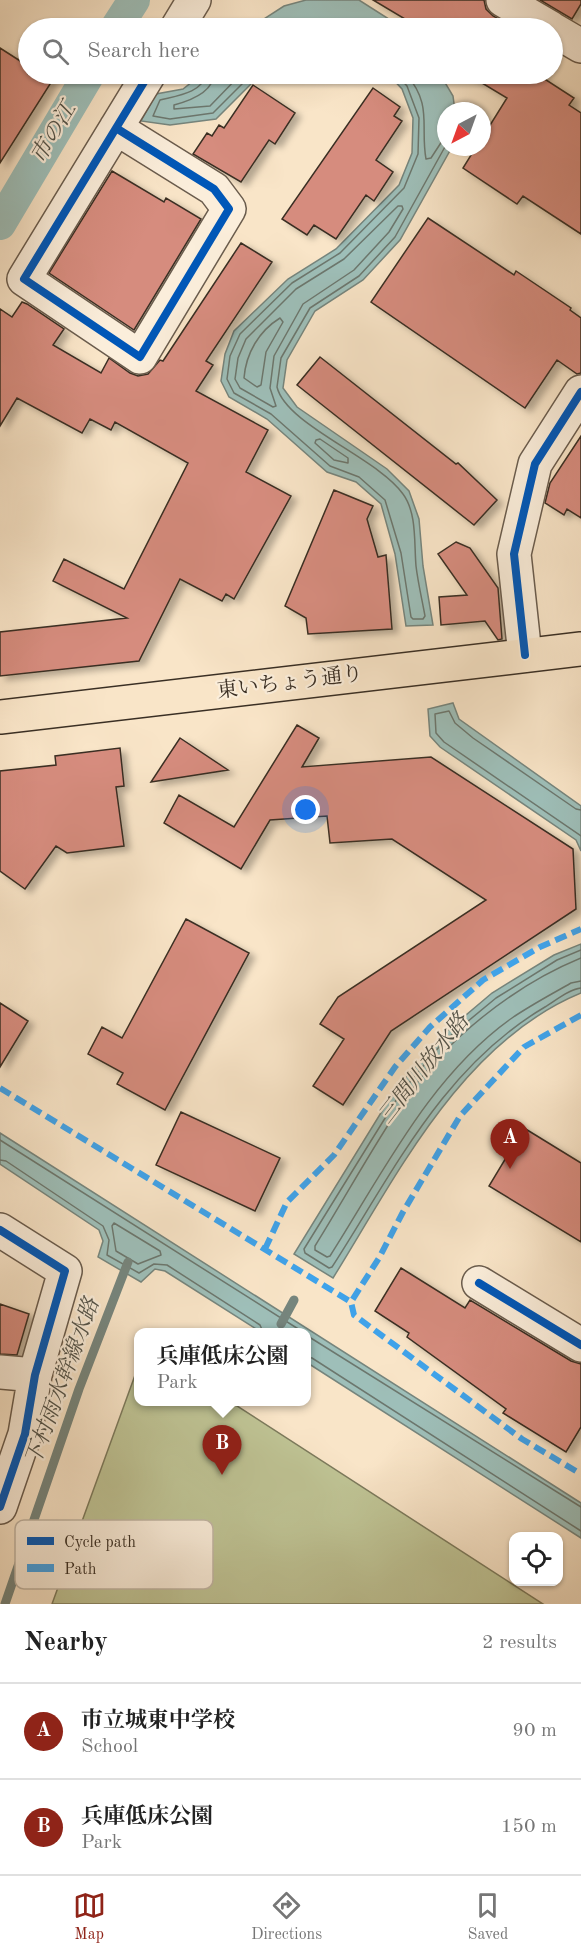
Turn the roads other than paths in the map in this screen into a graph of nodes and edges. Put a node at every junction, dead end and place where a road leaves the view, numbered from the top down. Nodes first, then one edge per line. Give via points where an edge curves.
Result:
1 (194, 0) edge
2 (502, 0) edge
3 (183, 18) edge
4 (533, 18) edge
5 (563, 35) edge
6 (581, 46) edge
7 (143, 84) edge
8 (116, 128) junction
9 (581, 392) edge
10 (581, 649) edge
11 (525, 655) junction
12 (0, 717) edge
13 (0, 1230) edge
14 (480, 1283) dead end
15 (581, 1345) edge
16 (0, 1372) edge
17 (35, 1375) junction
18 (0, 1507) edge

1 - 3 street
2 - 4 street
5 - 6 street
7 - 8 street
8 - 8 street via 24,279 140,357 229,209 214,189
9 - 11 street via 535,464 514,554
10 - 11 main road, 東いちょう通り
11 - 12 main road, 東いちょう通り
13 - 17 street via 65,1271
14 - 15 street
16 - 17 street
17 - 18 street via 25,1434

